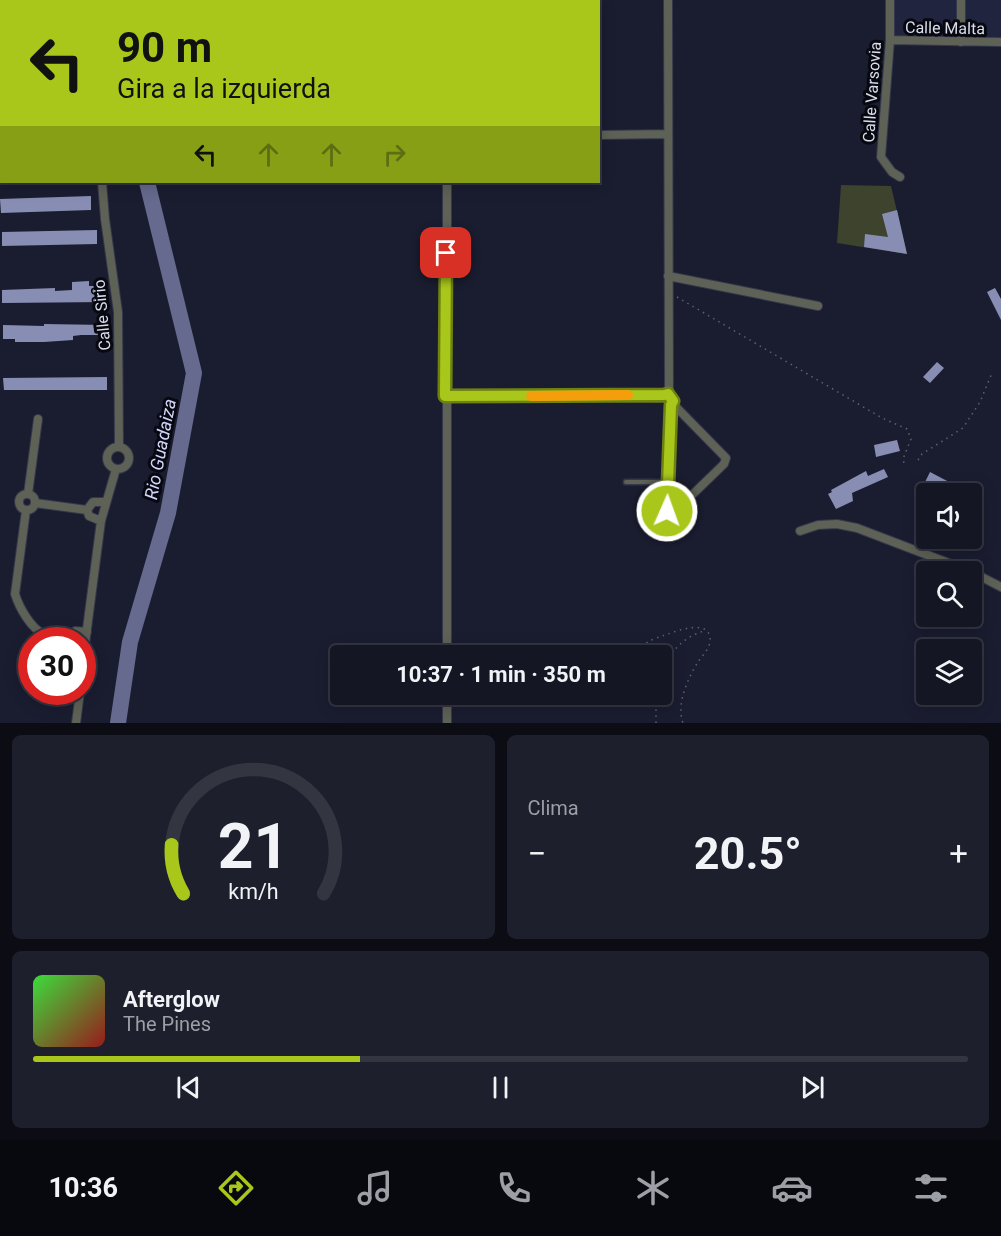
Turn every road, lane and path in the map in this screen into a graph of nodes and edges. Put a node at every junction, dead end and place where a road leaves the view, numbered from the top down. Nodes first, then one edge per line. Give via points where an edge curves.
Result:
1 (668, 0) edge
2 (890, 0) edge
3 (961, 0) edge
4 (890, 40) junction
5 (961, 42) junction
6 (1001, 42) edge
7 (668, 134) junction
8 (600, 135) edge
9 (900, 177) dead end
10 (102, 183) edge
11 (447, 183) edge
12 (668, 276) junction
13 (668, 293) junction
14 (818, 306) dead end
15 (992, 373) dead end
16 (445, 396) junction
17 (670, 397) junction
18 (38, 419) dead end
19 (119, 446) junction
20 (918, 460) dead end
21 (904, 463) dead end
22 (116, 469) junction
23 (626, 482) dead end
24 (668, 482) junction
25 (28, 494) junction
26 (693, 494) dead end
27 (35, 502) junction
28 (106, 502) junction
29 (26, 510) junction
30 (87, 510) junction
31 (667, 511) dead end
32 (100, 521) junction
33 (800, 531) dead end
34 (943, 561) edge
35 (982, 577) edge
36 (1001, 586) edge
37 (36, 627) edge
38 (88, 627) edge
39 (705, 630) junction
40 (447, 645) edge
41 (642, 645) edge
42 (672, 654) edge
43 (78, 705) edge
44 (447, 705) edge
45 (656, 705) edge
46 (76, 723) edge
47 (447, 723) edge
48 (656, 723) edge
49 (683, 723) edge

1 - 7 street
2 - 4 street, Calle Varsovia
3 - 5 street
4 - 5 street, Calle Malta
4 - 9 street, Calle Varsovia via 881,157
5 - 6 street, Calle Malta
7 - 8 street
7 - 12 street
10 - 19 street, Calle Sirio via 118,312
11 - 16 street
12 - 13 street
12 - 14 street
13 - 17 street
13 - 21 path via 907,429 911,439
15 - 20 path via 963,428
16 - 17 street
16 - 40 street
17 - 24 street
17 - 26 street via 726,458
18 - 25 street
19 - 22 street via 106,456
19 - 22 street via 129,453 129,460 122,469
22 - 28 street
23 - 24 lane
24 - 31 street
25 - 27 street
25 - 29 street via 18,501
27 - 29 street
27 - 30 street
28 - 30 street via 93,502
28 - 32 street
29 - 37 street via 15,594
30 - 32 street via 89,516
32 - 38 street
33 - 34 street via 837,524 857,528
35 - 36 street
39 - 41 path via 683,628
39 - 42 path via 682,641
39 - 49 path via 710,643 691,673 682,701
43 - 46 street
44 - 47 street
45 - 48 path

